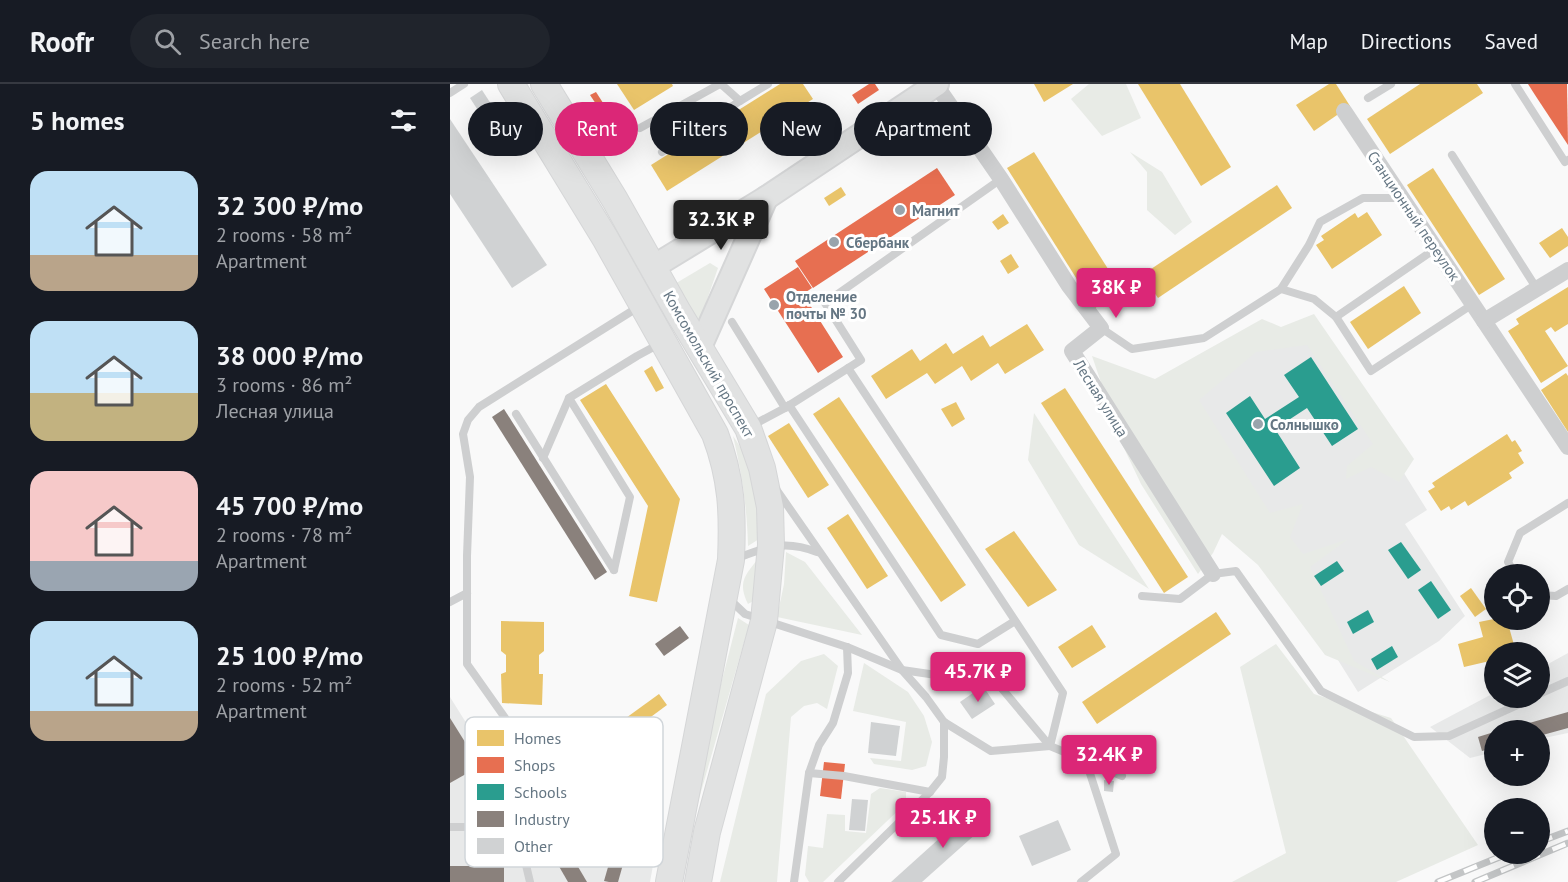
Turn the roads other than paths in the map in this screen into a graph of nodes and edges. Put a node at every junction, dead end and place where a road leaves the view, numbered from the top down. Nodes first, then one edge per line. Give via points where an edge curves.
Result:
1 (464, 84) edge
2 (511, 84) edge
3 (544, 84) edge
4 (720, 84) edge
5 (768, 84) edge
6 (1391, 84) edge
7 (1515, 84) edge
8 (936, 85) edge
9 (450, 93) edge
10 (1368, 98) dead end
11 (740, 101) joint
12 (1344, 111) dead end
13 (640, 128) dead end
14 (1452, 155) dead end
15 (1568, 160) edge
16 (1001, 179) junction
17 (766, 198) junction
18 (1402, 198) junction
19 (1435, 249) junction
20 (653, 267) junction
21 (1568, 270) edge
22 (630, 281) junction
23 (1537, 289) junction
24 (1281, 290) junction
25 (643, 304) junction
26 (1473, 304) junction
27 (1336, 316) junction
28 (1484, 321) junction
29 (732, 322) dead end
30 (1101, 328) junction
31 (664, 342) junction
32 (700, 347) junction
33 (848, 368) junction
34 (568, 398) junction
35 (787, 406) junction
36 (516, 414) dead end
37 (748, 428) junction
38 (1568, 447) edge
39 (543, 458) junction
40 (762, 468) junction
41 (1568, 503) edge
42 (771, 545) junction
43 (818, 552) junction
44 (731, 560) junction
45 (1509, 564) edge
46 (1213, 574) junction
47 (1568, 589) edge
48 (467, 592) junction
49 (725, 596) junction
50 (1142, 596) dead end
51 (1550, 596) edge
52 (450, 603) edge
53 (764, 621) junction
54 (1015, 621) junction
55 (846, 647) junction
56 (902, 670) junction
57 (1568, 681) edge
58 (1550, 689) edge
59 (1511, 708) edge
60 (505, 717) edge
61 (944, 722) junction
62 (1050, 746) junction
63 (1086, 761) junction
64 (809, 773) junction
65 (1122, 776) dead end
66 (930, 792) junction
67 (450, 826) edge
68 (465, 826) edge
69 (526, 867) edge
70 (530, 882) edge
71 (669, 882) edge
72 (698, 882) edge
73 (794, 882) edge
74 (838, 882) edge
75 (1081, 882) edge

1 - 9 lane
2 - 22 main road, Комсомольский проспект
3 - 20 main road, Комсомольский проспект
4 - 11 lane
4 - 13 lane
5 - 11 lane
6 - 10 lane
7 - 15 lane via 1565,162
8 - 16 street
8 - 17 main road
12 - 18 street, Станционный переулок
14 - 23 lane
16 - 30 street via 1069,286
16 - 33 lane via 825,303 861,360
17 - 20 main road
17 - 32 main road
18 - 19 street, Станционный переулок
18 - 24 lane via 1363,198 1320,222
19 - 26 street, Станционный переулок
19 - 27 lane
20 - 22 main road
20 - 32 main road, Комсомольский проспект
21 - 23 street
22 - 25 main road, Комсомольский проспект
23 - 28 street
24 - 27 lane via 1314,299
24 - 30 lane via 1204,338 1132,349
25 - 31 main road, Комсомольский проспект
25 - 48 lane via 479,407 468,420 463,434 470,477
26 - 27 lane via 1371,371
26 - 28 street, Станционный переулок
28 - 38 street, Станционный переулок
29 - 35 lane
30 - 46 street, Лесная улица via 1072,351
31 - 34 lane
31 - 44 main road, Комсомольский проспект via 715,434 725,460 733,524
32 - 37 main road, Комсомольский проспект
33 - 35 lane
33 - 54 lane
34 - 39 lane
34 - 39 lane via 630,497 615,570
35 - 37 lane
35 - 54 lane via 940,635 978,644
36 - 39 lane
37 - 40 main road, Комсомольский проспект
40 - 42 main road, Комсомольский проспект via 771,507
40 - 43 lane
41 - 45 lane via 1520,533
42 - 43 lane via 800,545
42 - 44 lane
42 - 53 main road, Комсомольский проспект
43 - 56 lane
44 - 49 main road, Комсомольский проспект
46 - 50 lane via 1180,598
46 - 59 lane via 1236,571 1321,691 1414,737 1449,736
47 - 51 lane
48 - 52 lane
48 - 60 lane via 468,664
49 - 53 lane via 745,614
49 - 71 main road, Комсомольский проспект
53 - 55 lane
53 - 72 main road, Комсомольский проспект via 707,832
54 - 62 lane via 1063,693
55 - 56 lane
55 - 64 lane via 848,673 833,723 819,745
56 - 61 lane
56 - 62 lane via 998,684
57 - 58 lane
61 - 62 lane via 991,752
61 - 66 lane via 942,777
62 - 63 lane
63 - 65 lane
63 - 75 lane via 1116,854
64 - 66 lane
64 - 73 lane
66 - 74 lane
67 - 68 lane
69 - 70 lane

